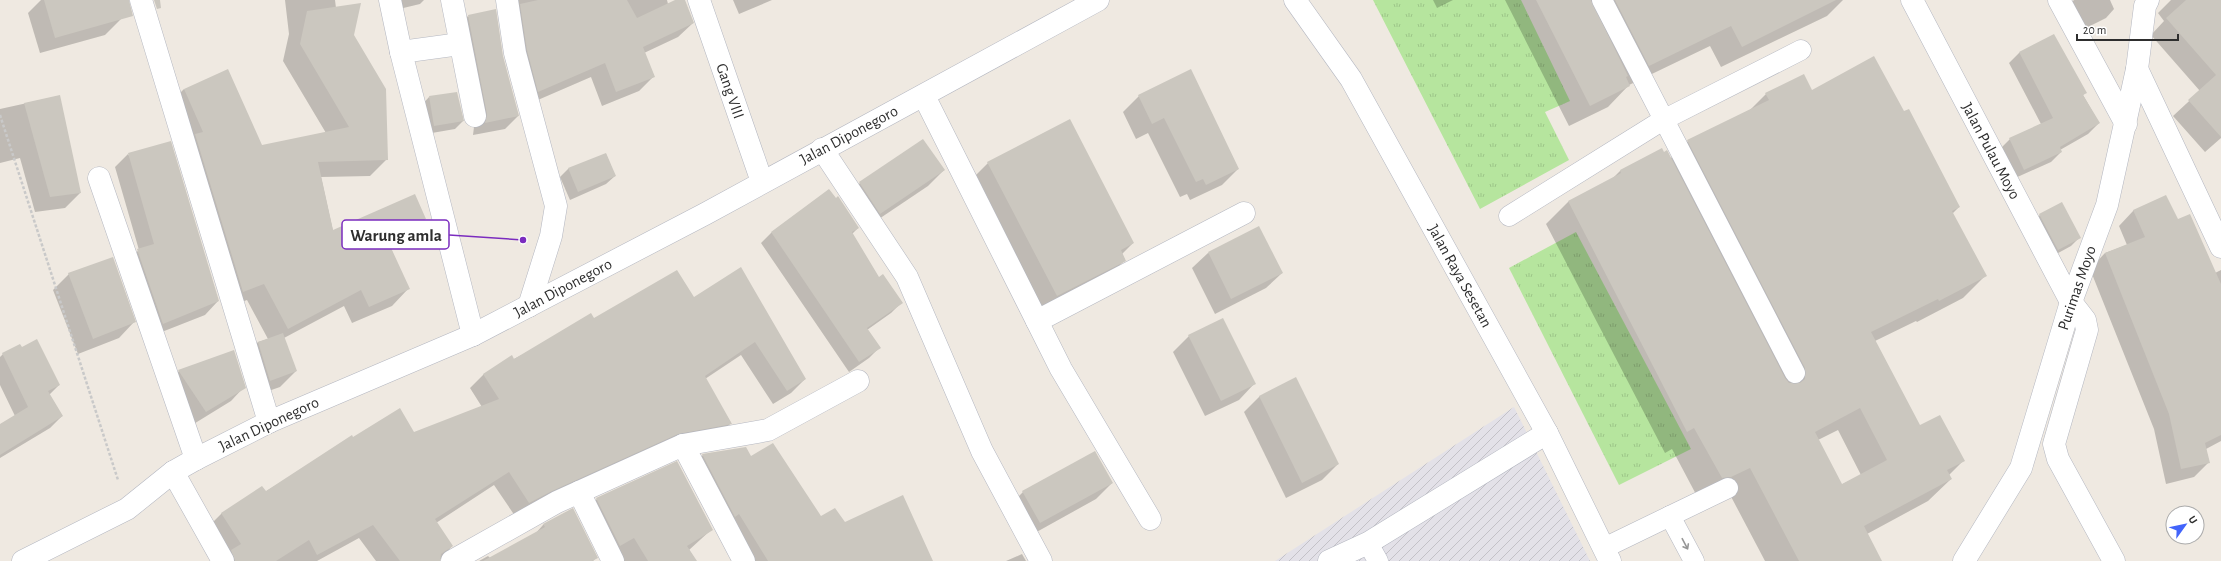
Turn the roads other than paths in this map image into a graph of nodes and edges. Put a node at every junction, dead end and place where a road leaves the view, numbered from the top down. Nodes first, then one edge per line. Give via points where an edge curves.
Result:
1 (141, 0) edge
2 (390, 0) edge
3 (452, 0) edge
4 (507, 0) edge
5 (699, 0) edge
6 (1098, 0) edge
7 (1295, 0) edge
8 (1602, 0) edge
9 (1912, 0) edge
10 (2059, 0) edge
11 (2148, 0) edge
12 (460, 44) junction
13 (1801, 50) dead end
14 (401, 52) junction
15 (2137, 69) junction
16 (924, 96) junction
17 (475, 116) dead end
18 (1663, 120) junction
19 (2126, 124) junction
20 (822, 149) junction
21 (99, 178) dead end
22 (762, 182) junction
23 (1244, 213) dead end
24 (1509, 216) dead end
25 (2221, 247) edge
26 (2070, 302) junction
27 (529, 306) junction
28 (1037, 321) junction
29 (473, 335) junction
30 (1795, 373) dead end
31 (858, 381) dead end
32 (269, 422) junction
33 (1547, 433) junction
34 (683, 445) junction
35 (196, 459) junction
36 (174, 472) junction
37 (1728, 488) dead end
38 (579, 492) junction
39 (1670, 516) junction
40 (1150, 519) dead end
41 (1373, 552) edge
42 (1607, 555) edge
43 (23, 561) edge
44 (223, 561) edge
45 (452, 561) edge
46 (613, 561) edge
47 (744, 561) edge
48 (1041, 561) edge
49 (1329, 561) edge
50 (1694, 561) edge
51 (1964, 561) edge
52 (2114, 561) edge

1 - 32 street
2 - 14 street
3 - 12 street
4 - 27 street via 515,53 556,206 551,236
5 - 22 street, Gang VIII
6 - 16 street, Jalan Diponegoro
7 - 33 street, Jalan Raya Sesetan via 1351,78
8 - 18 lane
9 - 26 street, Jalan Pulau Moyo
10 - 19 street
11 - 15 street, Purimas Moyo via 2145,6
12 - 14 street
12 - 17 street
13 - 18 lane
14 - 29 street
15 - 19 street, Purimas Moyo
15 - 25 street
16 - 20 street, Jalan Diponegoro
16 - 28 street
18 - 24 lane
18 - 30 lane
19 - 26 street, Purimas Moyo via 2107,205
20 - 22 street, Jalan Diponegoro
20 - 48 street via 906,277 982,451
21 - 35 street
22 - 27 street, Jalan Diponegoro
23 - 28 street
26 - 51 street, Purimas Moyo via 2021,468
26 - 52 street, Jalan Pulau Moyo via 2085,320 2087,330 2054,444 2058,459
27 - 29 street, Jalan Diponegoro
28 - 40 street via 1061,369
29 - 32 street, Jalan Diponegoro
31 - 34 street via 768,430
32 - 35 street, Jalan Diponegoro
33 - 41 street
33 - 42 street, Jalan Raya Sesetan
34 - 38 street
34 - 47 street
35 - 36 street, Jalan Diponegoro
36 - 43 street, Jalan Diponegoro via 127,509
36 - 44 street
37 - 39 lane
38 - 45 street
38 - 46 street
39 - 42 lane
39 -> 50 lane
41 - 49 street

